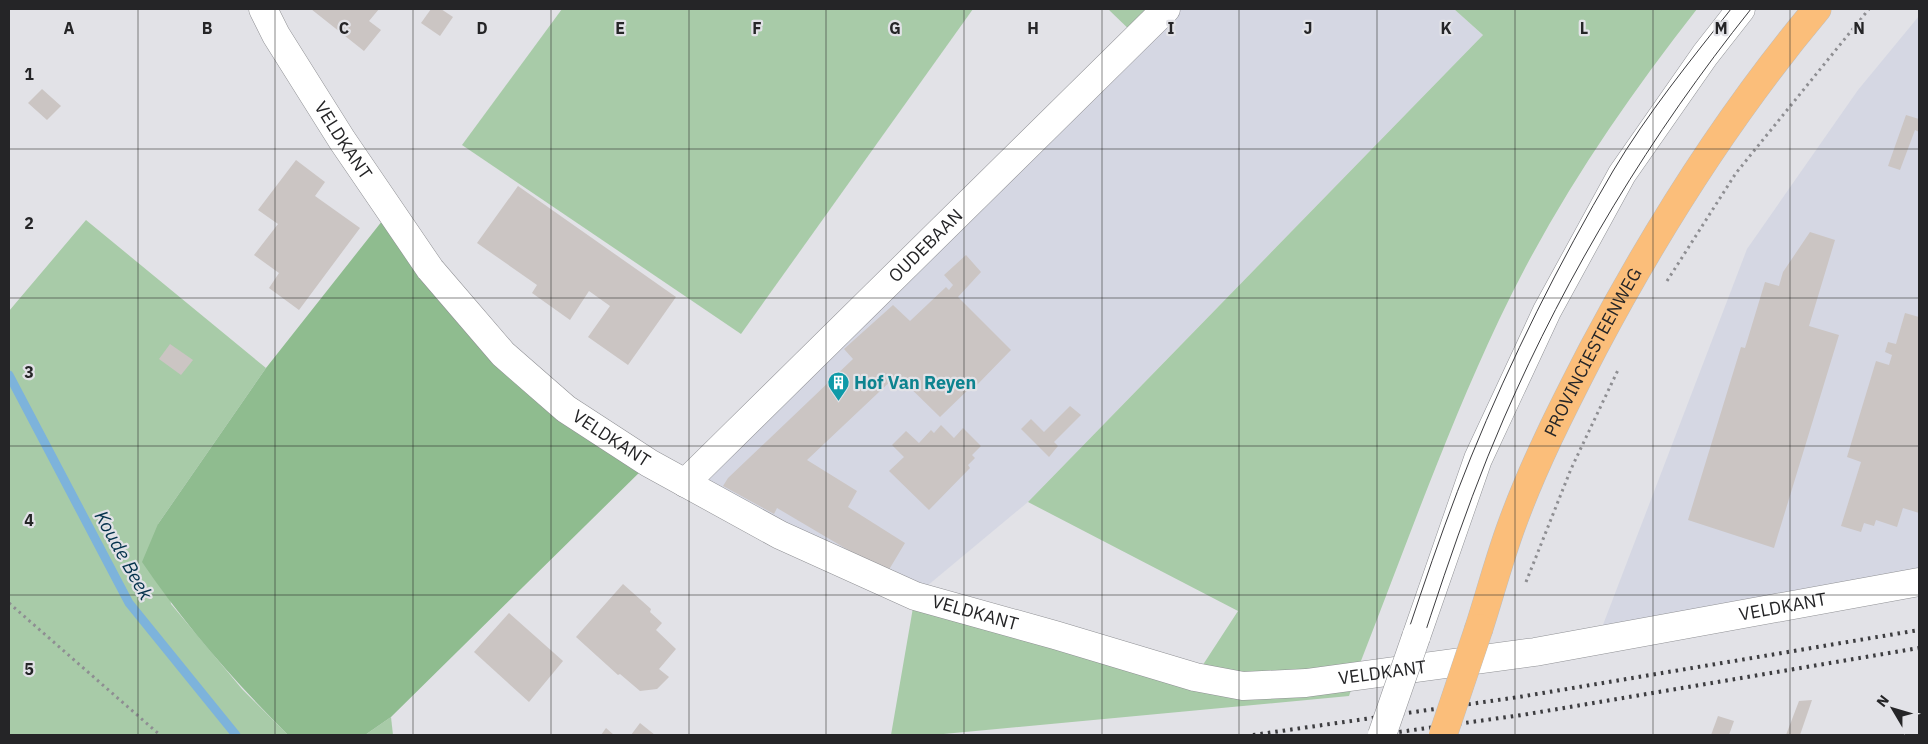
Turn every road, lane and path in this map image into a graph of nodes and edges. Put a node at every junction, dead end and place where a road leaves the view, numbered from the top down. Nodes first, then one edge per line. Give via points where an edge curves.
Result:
1 (263, 9) edge
2 (1166, 9) edge
3 (1741, 9) edge
4 (1817, 9) edge
5 (1869, 9) edge
6 (1662, 289) dead end
7 (1621, 364) dead end
8 (684, 483) junction
9 (1919, 582) edge
10 (1525, 586) dead end
11 (9, 603) edge
12 (160, 735) edge
13 (1382, 735) edge
14 (1443, 735) edge

1 - 8 street, VELDKANT via 342,140 430,269 497,346 566,409
2 - 8 street, OUDEBAAN
3 - 13 street, bridge via 1622,174 1547,310 1478,459
4 - 14 main road, PROVINCIESTEENWEG, bridge via 1716,141 1636,270 1574,386 1511,527
5 - 6 path via 1736,173
7 - 10 path via 1571,469
8 - 9 street, VELDKANT via 780,535 915,596 1195,677 1243,686 1306,683 1535,652
11 - 12 path

